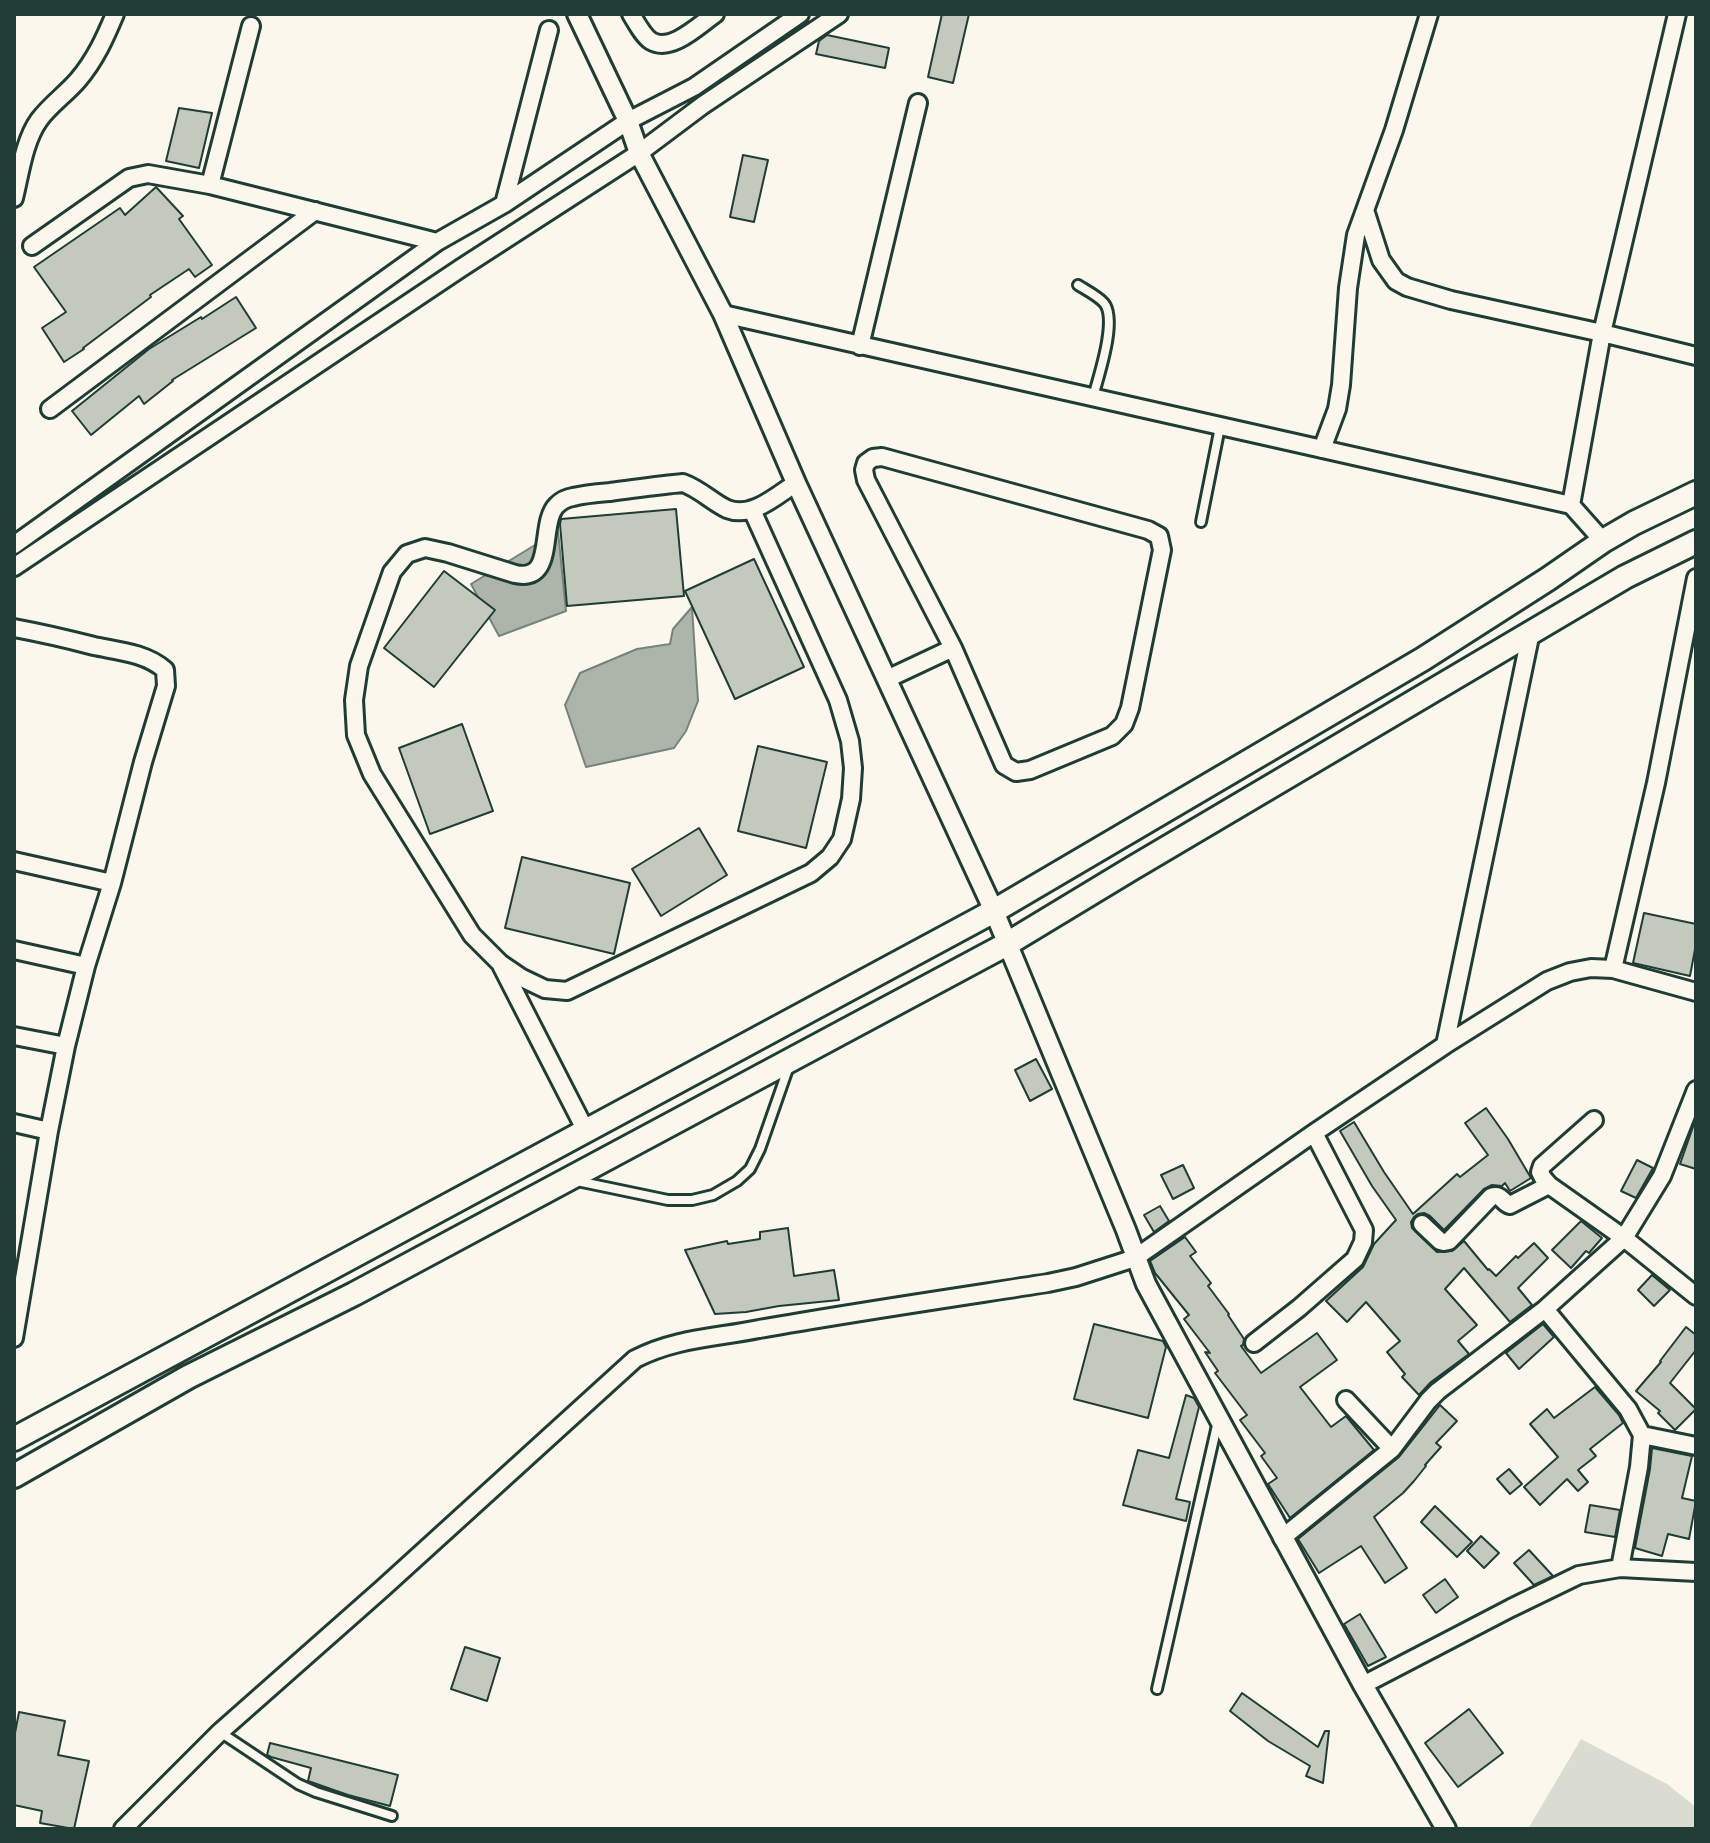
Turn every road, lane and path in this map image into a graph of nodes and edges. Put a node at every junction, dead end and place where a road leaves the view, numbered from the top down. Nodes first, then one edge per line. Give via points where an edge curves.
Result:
1 (115, 14) edge
2 (577, 14) edge
3 (631, 14) edge
4 (715, 14) edge
5 (800, 14) edge
6 (839, 14) edge
7 (1429, 14) edge
8 (1677, 14) edge
9 (251, 26) dead end
10 (549, 30) dead end
11 (918, 103) dead end
12 (628, 121) junction
13 (639, 153) junction
14 (210, 185) junction
15 (14, 198) edge
16 (504, 204) junction
17 (1365, 210) junction
18 (315, 211) junction
19 (437, 242) junction
20 (32, 246) dead end
21 (1078, 285) dead end
22 (723, 314) junction
23 (1602, 333) junction
24 (860, 346) junction
25 (1696, 356) edge
26 (1093, 398) junction
27 (50, 409) dead end
28 (1220, 427) junction
29 (1322, 449) junction
30 (796, 483) junction
31 (1696, 493) edge
32 (1571, 505) junction
33 (752, 510) junction
34 (1201, 522) dead end
35 (1603, 541) junction
36 (1696, 542) edge
37 (14, 545) edge
38 (14, 567) edge
39 (1696, 578) edge
40 (14, 628) edge
41 (1531, 632) junction
42 (953, 648) junction
43 (887, 679) junction
44 (14, 861) edge
45 (112, 883) junction
46 (994, 911) junction
47 (1007, 944) junction
48 (14, 950) edge
49 (500, 963) junction
50 (86, 966) junction
51 (1613, 969) junction
52 (1696, 992) edge
53 (14, 1036) edge
54 (1445, 1045) junction
55 (66, 1046) junction
56 (791, 1060) junction
57 (1696, 1090) edge
58 (1594, 1120) dead end
59 (14, 1123) edge
60 (49, 1131) junction
61 (586, 1131) junction
62 (1314, 1133) junction
63 (568, 1179) junction
64 (1549, 1185) junction
65 (1422, 1224) dead end
66 (1624, 1238) junction
67 (1135, 1258) junction
68 (1696, 1296) edge
69 (1545, 1309) junction
70 (14, 1338) edge
71 (1254, 1343) dead end
72 (1346, 1400) dead end
73 (1218, 1418) junction
74 (1642, 1435) junction
75 (14, 1439) edge
76 (1696, 1446) edge
77 (1392, 1449) junction
78 (14, 1476) edge
79 (1282, 1538) junction
80 (1620, 1568) junction
81 (1696, 1572) edge
82 (1363, 1685) junction
83 (1157, 1689) dead end
84 (220, 1732) junction
85 (392, 1816) dead end
86 (123, 1829) edge
87 (1446, 1829) edge

1 - 15 street via 93,61 39,120
2 - 12 street
3 - 4 street via 650,40 665,44
5 - 12 street via 694,87
6 - 13 street
7 - 17 street
8 - 23 street
9 - 14 street
10 - 16 street
11 - 24 street
12 - 13 street
12 - 16 street
13 - 22 street
13 - 38 street
14 - 18 street
14 - 20 street via 148,174 129,178
16 - 19 street
17 - 23 street via 1381,260 1407,287
17 - 29 street via 1351,262 1337,409
18 - 19 street
18 - 27 street
19 - 37 street
21 - 26 lane via 1107,309 1108,333
22 - 24 street
22 - 30 street
23 - 25 street
23 - 32 street
24 - 26 street
26 - 28 street
28 - 29 street
28 - 34 lane
29 - 32 street
30 - 33 street
30 - 43 street
31 - 35 main road
32 - 35 street
33 - 49 street via 838,700 850,741 851,799 842,839 811,873 567,991 545,989
33 - 49 street via 727,509 683,483 572,497 554,507 543,561 530,575 425,548 407,554 392,572 359,666 356,735 372,774 472,935
35 - 46 main road via 1423,659
36 - 41 main road
39 - 51 street
40 - 45 street via 139,655 165,670 166,686
41 - 47 main road
41 - 54 street
42 - 42 street via 866,480 866,463 873,458 1159,536 1162,550 1130,708 1112,736 1016,772 1004,765
42 - 43 street
43 - 46 street
44 - 45 street
45 - 50 street
46 - 47 street
46 - 61 main road
47 - 56 main road
47 - 67 street
48 - 50 street
49 - 61 street
50 - 55 street
51 - 52 street
51 - 54 street via 1591,968 1547,981
53 - 55 street
54 - 62 street
55 - 60 street
56 - 63 main road
56 - 63 lane via 750,1169 713,1195 668,1200
57 - 66 street via 1662,1176
58 - 64 street via 1542,1166
59 - 60 street
60 - 70 street
61 - 75 main road
62 - 67 street
62 - 71 street via 1364,1230 1363,1242 1355,1259
63 - 78 main road via 188,1377
64 - 65 street via 1510,1205 1491,1197 1449,1241 1440,1241
64 - 66 street
66 - 68 street
66 - 69 street
67 - 73 street
67 - 84 street via 1048,1283 686,1340 650,1351
69 - 74 street via 1628,1409
69 - 77 street via 1438,1391
72 - 77 street
73 - 79 street
73 - 83 lane
74 - 76 street
74 - 80 street
77 - 79 street
79 - 82 street
80 - 81 street
80 - 82 street via 1579,1575
82 - 87 street
84 - 85 lane via 298,1784
84 - 86 street

